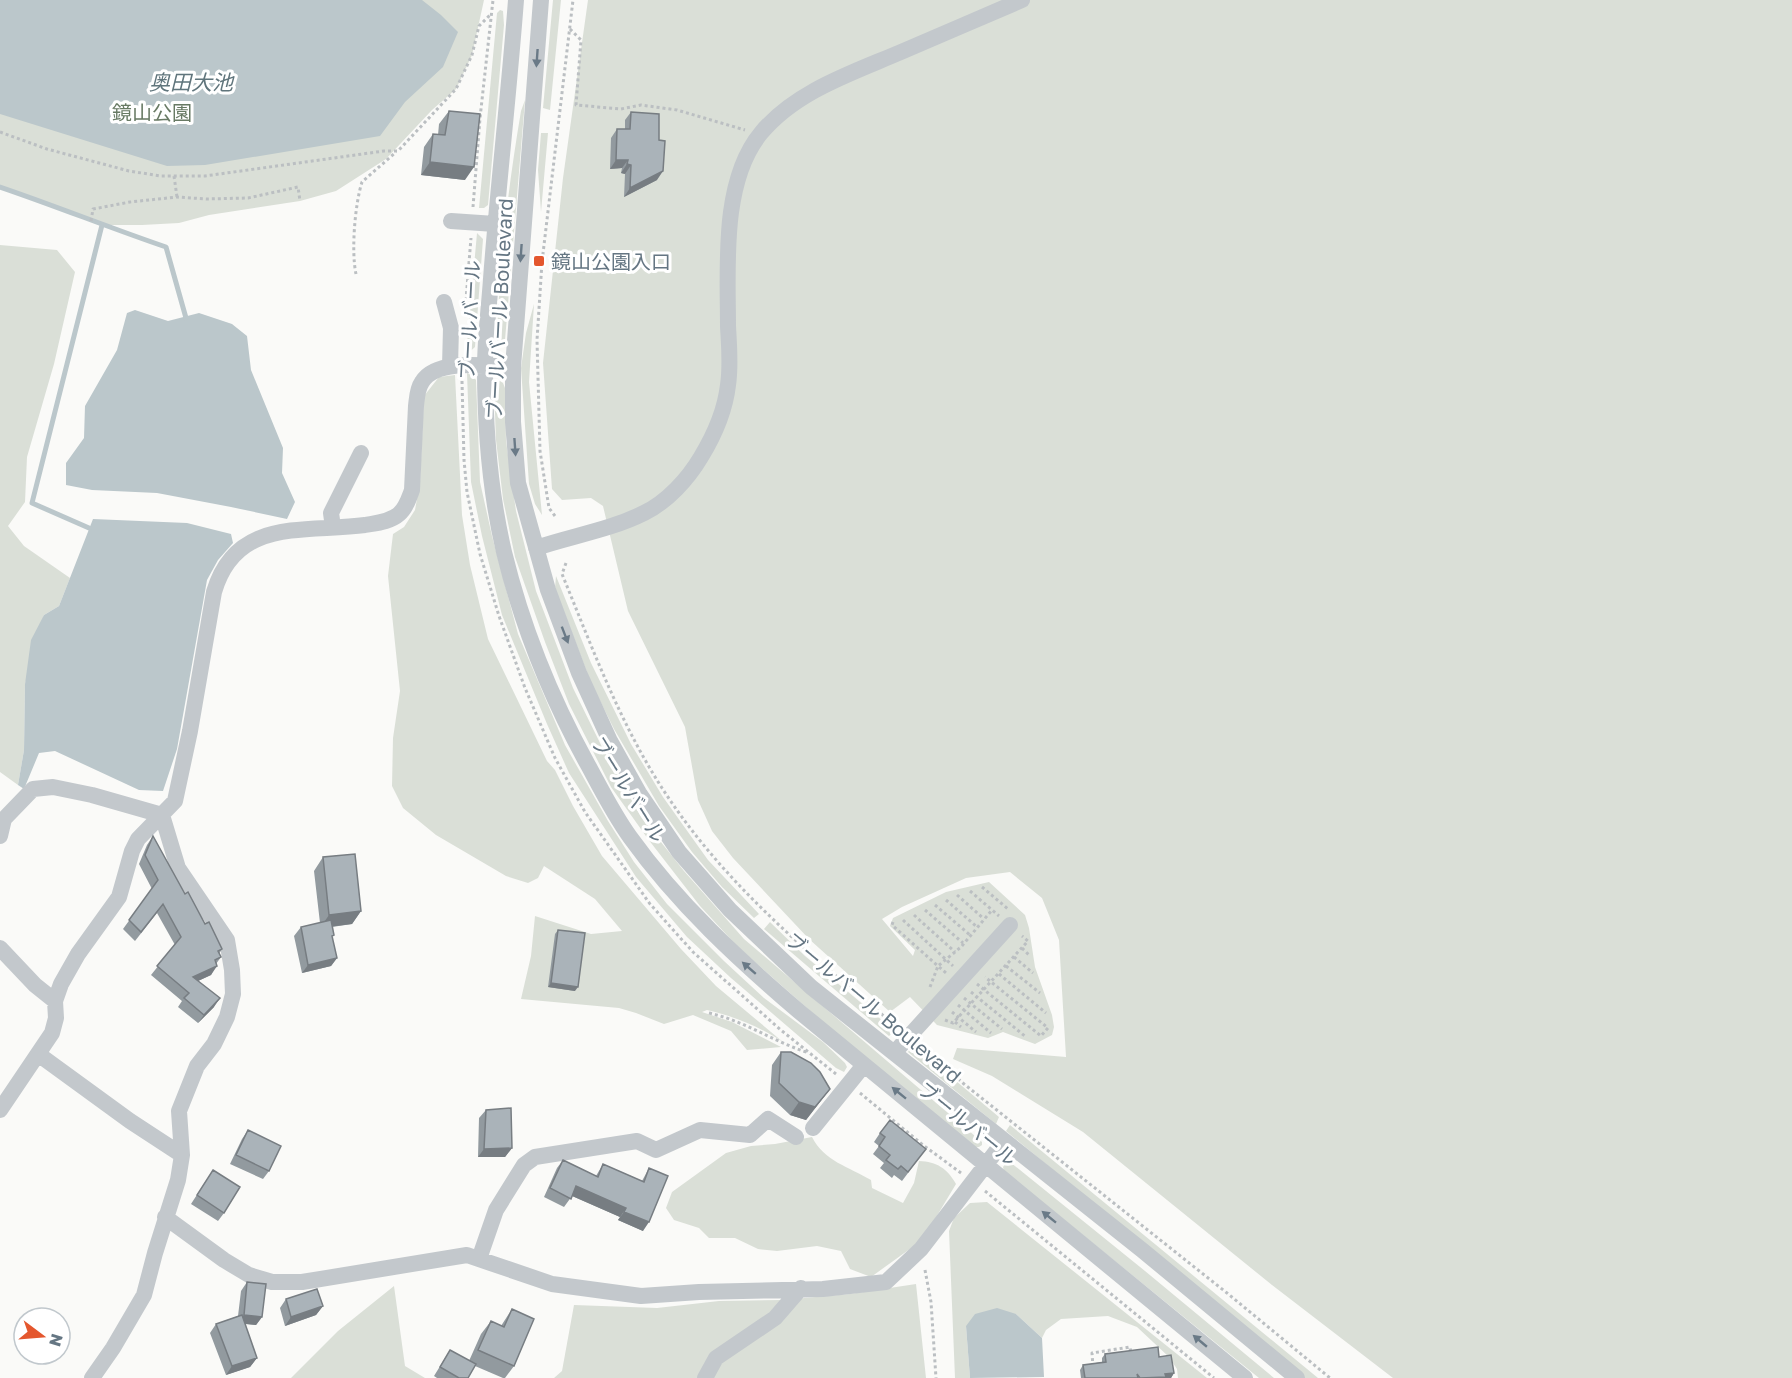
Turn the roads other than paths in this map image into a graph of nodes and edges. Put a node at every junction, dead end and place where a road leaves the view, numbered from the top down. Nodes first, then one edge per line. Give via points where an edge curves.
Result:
1 (516, 0) edge
2 (541, 0) edge
3 (1022, 0) edge
4 (451, 221) dead end
5 (495, 224) junction
6 (444, 302) dead end
7 (450, 366) junction
8 (485, 366) junction
9 (513, 367) junction
10 (361, 453) dead end
11 (333, 527) junction
12 (536, 548) junction
13 (162, 815) junction
14 (0, 836) edge
15 (1010, 925) dead end
16 (0, 948) edge
17 (55, 1001) junction
18 (894, 1053) junction
19 (38, 1054) junction
20 (864, 1065) junction
21 (0, 1110) edge
22 (813, 1128) dead end
23 (796, 1137) dead end
24 (1004, 1141) junction
25 (182, 1155) junction
26 (985, 1164) junction
27 (165, 1217) junction
28 (479, 1259) junction
29 (801, 1288) junction
30 (92, 1378) edge
31 (705, 1378) edge
32 (1245, 1378) edge
33 (1297, 1378) edge

1 - 5 street, ブールバール
2 -> 9 street, ブールバール Boulevard
3 - 12 street via 805,96 760,134 735,184 729,235 728,386 710,442 682,482 644,513 602,530
4 - 5 street
5 - 8 street, ブールバール
6 - 7 street via 451,328
7 - 8 street
7 - 11 street via 427,375 417,394 408,503 391,519
8 - 9 street
20 -> 8 street, ブールバール via 739,960 668,885 630,837 570,732 543,672 504,550 493,488
9 -> 12 street, ブールバール Boulevard via 518,483
10 - 11 street via 331,513
11 - 13 street via 284,531 253,540 232,556 222,571 214,592 175,801
12 -> 18 street, ブールバール Boulevard via 579,674 610,741 639,794 679,852 730,910 811,987
13 - 14 street via 63,789 33,789 4,819
13 - 17 street via 138,839 119,897 78,954
13 - 25 street via 178,868 227,940 232,970 233,994 227,1017 214,1044 197,1066 179,1110
15 - 18 street
16 - 17 street
17 - 19 street via 52,1033
18 - 24 street, ブールバール Boulevard
19 - 21 street
19 - 25 street
20 - 22 street
26 -> 20 street, ブールバール
23 - 28 street via 768,1119 750,1135 700,1130 656,1150 637,1140 535,1157 524,1165 496,1210
24 - 26 street
24 - 33 street, ブールバール Boulevard
25 - 27 street
26 - 29 street via 921,1249 886,1282
32 -> 26 street, ブールバール
27 - 28 street via 224,1260 249,1275 272,1282 302,1282 467,1255
27 - 30 street via 144,1295
28 - 29 street via 552,1284 641,1296
29 - 31 street via 776,1318 716,1358

